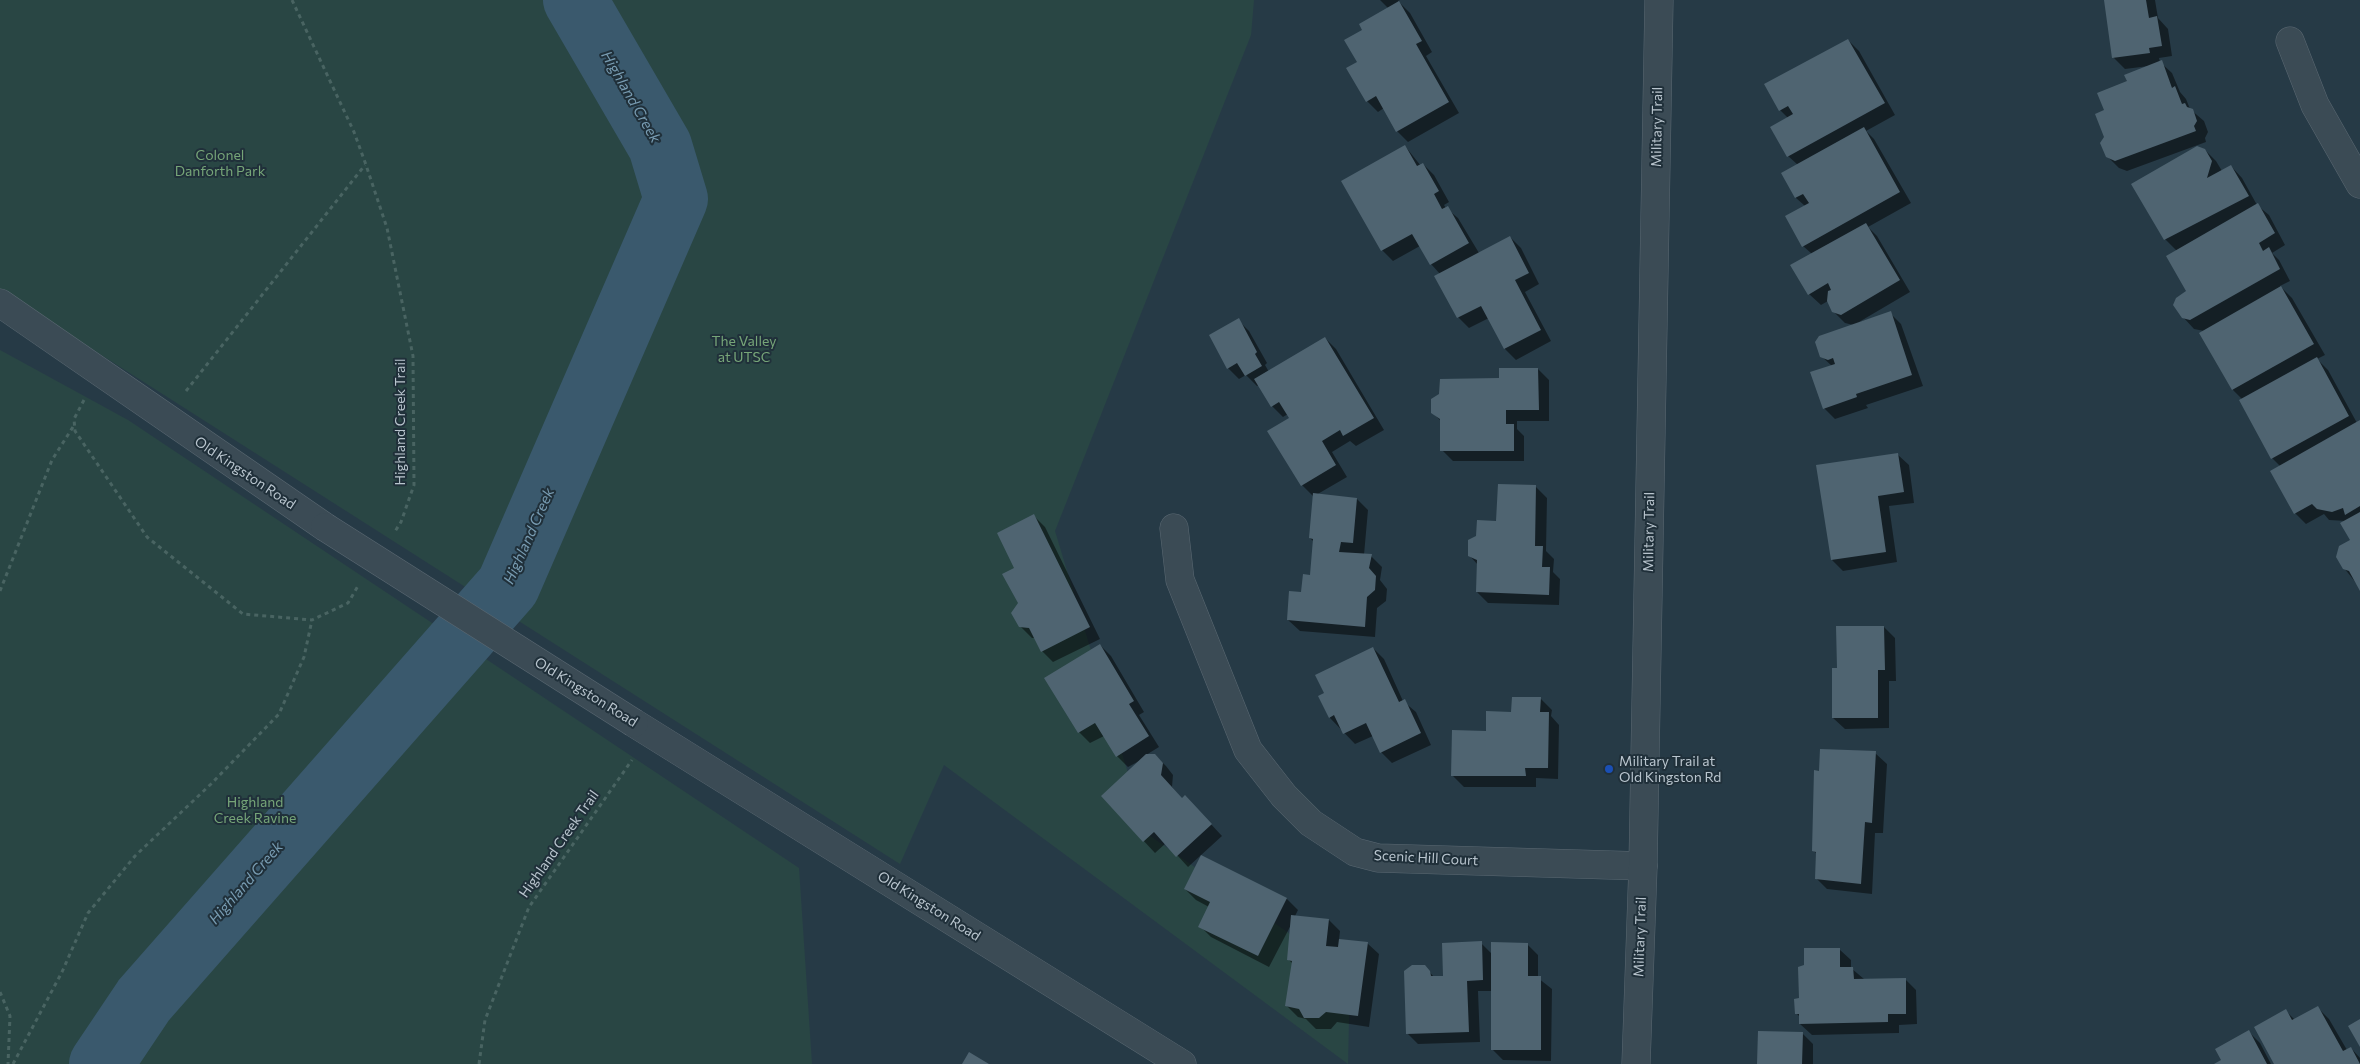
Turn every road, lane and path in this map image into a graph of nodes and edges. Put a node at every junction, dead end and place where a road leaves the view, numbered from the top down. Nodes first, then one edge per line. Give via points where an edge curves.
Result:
1 (292, 0) edge
2 (1659, 0) edge
3 (2290, 41) dead end
4 (366, 165) junction
5 (2360, 184) edge
6 (0, 303) edge
7 (101, 373) junction
8 (165, 418) junction
9 (73, 426) junction
10 (1174, 528) dead end
11 (390, 538) dead end
12 (364, 579) dead end
13 (0, 592) edge
14 (312, 620) junction
15 (642, 727) junction
16 (1643, 866) junction
17 (0, 992) edge
18 (8, 1064) edge
19 (12, 1064) edge
20 (479, 1064) edge
21 (1182, 1064) edge
22 (1636, 1064) edge

1 - 4 path, Highland Creek Trail via 354,132
2 - 16 street, Military Trail
3 - 5 street via 2315,105
4 - 8 path
4 - 11 path, Highland Creek Trail via 387,228 413,356 414,485 401,522
6 - 7 street, Old Kingston Road
7 - 8 street, Old Kingston Road
7 - 9 path
8 - 15 street, Old Kingston Road, bridge via 325,527
9 - 13 path via 52,460
9 - 14 path via 147,536 169,554 243,614
10 - 16 street, Scenic Hill Court via 1180,580 1248,750 1284,796 1311,823 1355,852 1378,858
12 - 14 path via 348,603
14 - 19 path via 304,657 279,714 135,856 88,913 62,972
15 - 20 path, Highland Creek Trail via 529,907 485,1020
15 - 21 street, Old Kingston Road
16 - 22 street, Military Trail
17 - 18 path via 10,1016

